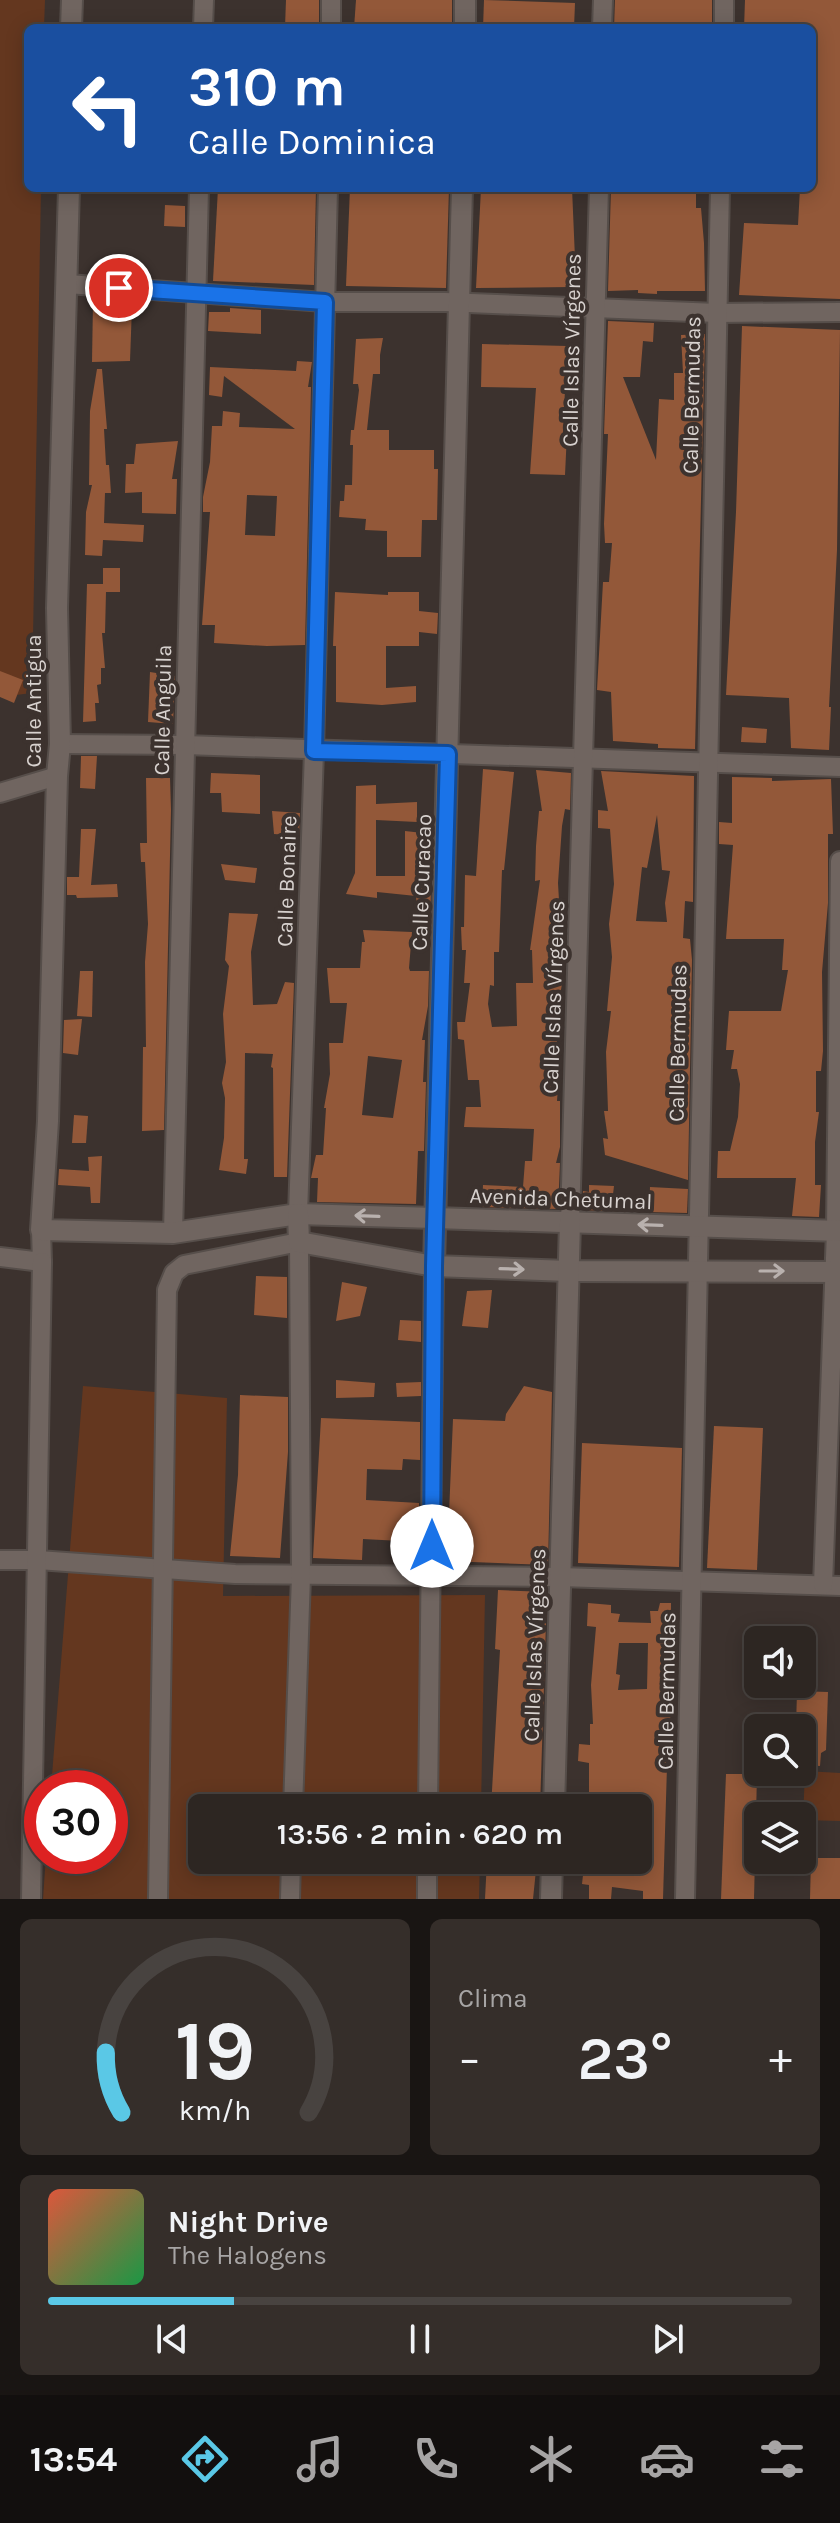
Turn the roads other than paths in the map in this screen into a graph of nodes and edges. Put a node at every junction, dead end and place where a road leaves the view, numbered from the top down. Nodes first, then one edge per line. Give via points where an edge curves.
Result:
1 (72, 0) edge
2 (204, 0) edge
3 (331, 0) edge
4 (465, 0) edge
5 (603, 0) edge
6 (724, 0) edge
7 (71, 24) edge
8 (203, 24) edge
9 (331, 24) edge
10 (465, 24) edge
11 (602, 24) edge
12 (724, 24) edge
13 (69, 192) edge
14 (199, 192) edge
15 (328, 192) edge
16 (462, 192) edge
17 (599, 192) edge
18 (720, 192) edge
19 (67, 284) junction
20 (197, 293) junction
21 (325, 302) junction
22 (460, 303) junction
23 (596, 308) junction
24 (840, 312) edge
25 (717, 313) junction
26 (60, 744) junction
27 (185, 745) junction
28 (314, 751) junction
29 (448, 754) junction
30 (584, 757) junction
31 (708, 763) junction
32 (840, 767) edge
33 (57, 776) junction
34 (0, 793) edge
35 (840, 861) edge
36 (298, 1214) junction
37 (435, 1218) junction
38 (42, 1222) junction
39 (570, 1222) junction
40 (697, 1226) junction
41 (838, 1231) edge
42 (173, 1233) junction
43 (299, 1242) junction
44 (0, 1257) edge
45 (42, 1262) junction
46 (434, 1266) junction
47 (568, 1271) junction
48 (696, 1271) junction
49 (837, 1272) edge
50 (0, 1560) edge
51 (38, 1560) junction
52 (161, 1567) junction
53 (301, 1576) junction
54 (431, 1577) junction
55 (560, 1577) junction
56 (693, 1581) junction
57 (832, 1586) edge
58 (293, 1794) edge
59 (428, 1794) edge
60 (554, 1794) edge
61 (291, 1874) edge
62 (427, 1874) edge
63 (552, 1874) edge
64 (31, 1899) edge
65 (158, 1899) edge
66 (290, 1899) edge
67 (427, 1899) edge
68 (551, 1899) edge
69 (685, 1899) edge

1 - 7 main road
2 - 8 street
3 - 9 street
4 - 10 main road
5 - 11 street
6 - 12 street
13 - 19 main road, Calle Antigua
14 - 20 street, Calle Anguila
15 - 21 street, Calle Bonaire
16 - 22 main road, Calle Curacao
17 - 23 street, Calle Islas Vírgenes
18 - 25 street, Calle Bermudas
19 - 20 street
19 - 26 main road, Calle Antigua via 57,608
20 - 21 street
20 - 27 street, Calle Anguila
21 - 22 street
21 - 28 street, Calle Bonaire
22 - 23 street
22 - 29 main road, Calle Curacao
23 - 25 street
23 - 30 street, Calle Islas Vírgenes
24 - 25 street
25 - 31 street, Calle Bermudas
26 - 27 street
26 - 33 main road, Calle Antigua
27 - 28 street
27 - 42 street, Calle Anguila
28 - 29 street
28 - 36 street, Calle Bonaire
29 - 30 street
29 - 37 main road, Calle Curacao
30 - 31 street
30 - 39 street, Calle Islas Vírgenes
31 - 32 street
31 - 40 street, Calle Bermudas
33 - 34 street
33 - 38 main road, Calle Antigua
35 - 41 street
37 -> 36 main road, Avenida Chetumal
36 - 42 main road, Avenida Chetumal
36 - 43 main road, Calle Bonaire
37 - 39 main road, Avenida Chetumal
37 - 46 main road, Calle Curacao
38 - 42 main road, Avenida Chetumal
38 - 45 street
40 -> 39 main road, Avenida Chetumal
39 - 47 main road, Calle Islas Vírgenes
40 - 41 main road, Avenida Chetumal
40 - 48 street, Calle Bermudas
41 - 49 street
43 - 46 main road
43 - 52 street via 184,1265 174,1273 167,1290
43 - 53 street, Calle Bonaire
44 - 45 street
45 - 51 street
46 -> 47 main road
46 - 54 street, Calle Curacao
47 - 48 main road
47 - 55 main road, Calle Islas Vírgenes
48 -> 49 main road
48 - 56 street, Calle Bermudas
49 - 57 street
50 - 51 street
51 - 52 street
51 - 64 street
52 - 53 street
52 - 65 street
53 - 54 street
53 - 58 street, Calle Bonaire
54 - 55 street
54 - 59 street, Calle Curacao
55 - 56 street
55 - 60 main road, Calle Islas Vírgenes
56 - 57 street
56 - 69 street, Calle Bermudas
61 - 66 street
62 - 67 street
63 - 68 main road

